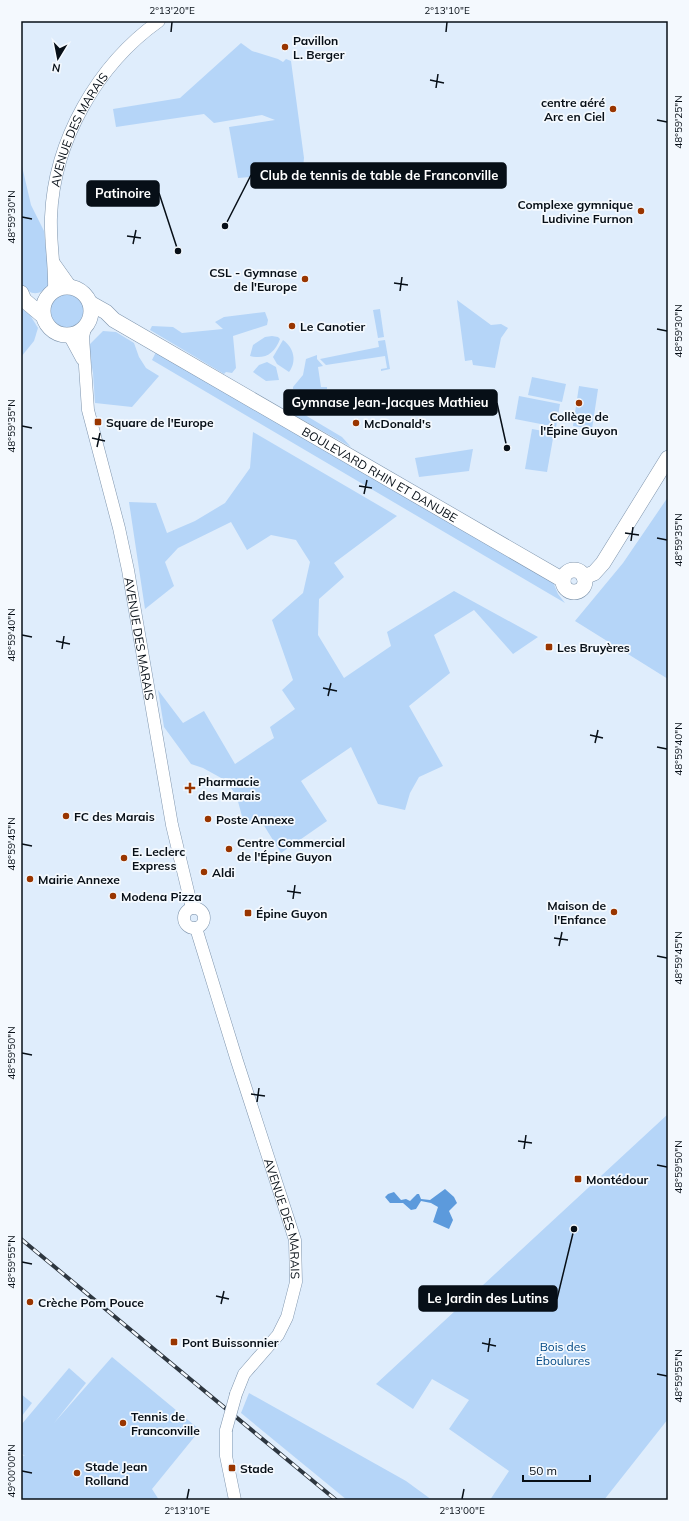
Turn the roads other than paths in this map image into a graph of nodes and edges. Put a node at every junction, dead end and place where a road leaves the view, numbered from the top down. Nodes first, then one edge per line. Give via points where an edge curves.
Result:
1 (159, 21) edge
2 (54, 262) junction
3 (71, 287) junction
4 (22, 294) edge
5 (50, 294) junction
6 (90, 303) junction
7 (43, 316) junction
8 (114, 320) junction
9 (87, 325) junction
10 (69, 335) junction
11 (86, 371) junction
12 (668, 458) edge
13 (235, 1500) edge

1 - 2 street, AVENUE DES MARAIS via 118,57 94,90 75,124 65,148 54,194 51,229
2 - 3 street, AVENUE DES MARAIS
2 - 5 street, AVENUE DES MARAIS
3 - 5 main road via 59,288
3 - 6 main road via 83,292
4 - 5 main road
4 - 7 main road via 24,300
5 - 7 main road via 44,303
6 - 8 main road, BOULEVARD RHIN ET DANUBE
6 - 9 main road via 91,316
7 - 10 main road via 46,324 54,331
8 - 9 main road
8 - 12 main road, BOULEVARD RHIN ET DANUBE via 563,580 568,590 576,592 582,588 584,577 594,574 603,563
9 - 10 main road via 80,332
9 - 11 street, AVENUE DES MARAIS via 83,337
10 - 11 street, AVENUE DES MARAIS
11 - 13 street, AVENUE DES MARAIS, bridge via 88,410 128,570 171,817 192,908 186,911 184,921 190,928 196,928 295,1240 296,1282 287,1317 278,1335 244,1374 226,1430 226,1456

